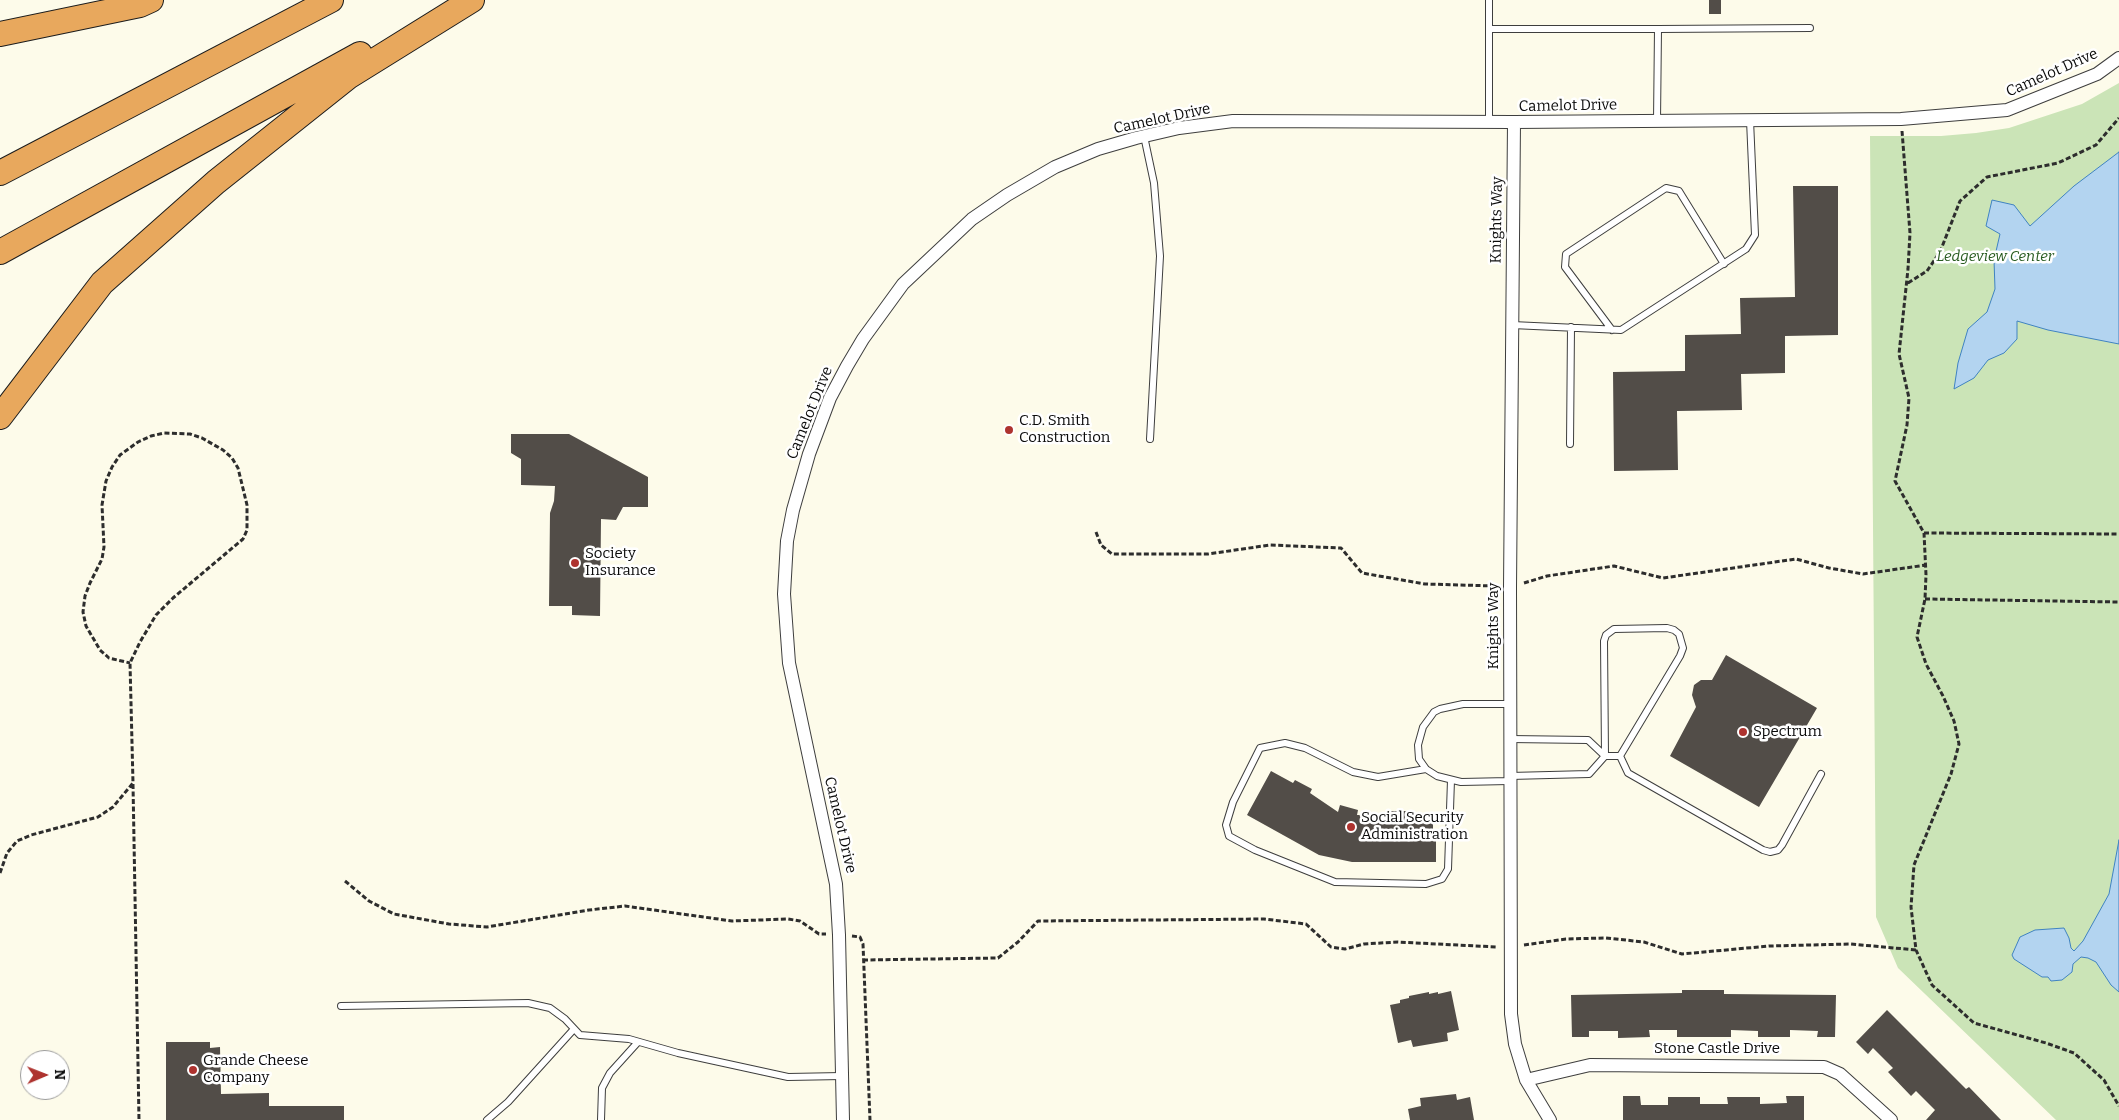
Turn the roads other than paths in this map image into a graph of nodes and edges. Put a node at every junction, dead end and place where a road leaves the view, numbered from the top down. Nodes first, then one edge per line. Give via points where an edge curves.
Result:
1 (151, 0) edge
2 (331, 0) edge
3 (456, 0) edge
4 (472, 0) edge
5 (1489, 0) edge
6 (1810, 28) dead end
7 (1489, 29) junction
8 (1658, 29) junction
9 (0, 34) edge
10 (2119, 58) edge
11 (1750, 120) junction
12 (1658, 121) junction
13 (1489, 122) junction
14 (1514, 122) junction
15 (1144, 136) junction
16 (0, 173) edge
17 (0, 252) edge
18 (1724, 264) junction
19 (1512, 325) junction
20 (1571, 327) junction
21 (1612, 330) junction
22 (0, 417) edge
23 (1150, 440) dead end
24 (1570, 444) dead end
25 (1510, 704) junction
26 (1510, 739) junction
27 (1605, 756) junction
28 (1620, 756) junction
29 (1426, 769) junction
30 (1821, 774) dead end
31 (1510, 778) junction
32 (1451, 780) junction
33 (341, 1006) dead end
34 (574, 1029) junction
35 (638, 1042) junction
36 (842, 1076) junction
37 (1526, 1080) junction
38 (487, 1120) edge
39 (601, 1120) edge
40 (843, 1120) edge
41 (1550, 1120) edge
42 (1891, 1120) edge

1 - 9 highway
2 - 16 highway
3 - 17 highway
4 - 22 highway via 348,77 216,182 102,283
5 - 7 lane
6 - 8 lane
7 - 8 lane
7 - 13 lane
8 - 12 lane
10 - 11 street, Camelot Drive via 2097,74 2007,110 1902,119
11 - 12 street, Camelot Drive
11 - 18 lane via 1754,235 1746,249
12 - 14 street, Camelot Drive
13 - 14 street, Camelot Drive
13 - 15 street, Camelot Drive via 1233,121
14 - 19 street, Knights Way
15 - 23 lane via 1154,184 1160,256
15 - 36 street, Camelot Drive via 1098,149 1056,167 1007,194 940,247 903,284 862,339 830,398 815,437 793,510 787,541 784,594 792,684 836,884
18 - 21 lane via 1621,330
18 - 21 lane via 1678,191 1666,188 1566,254 1565,267
19 - 20 lane
19 - 25 street, Knights Way
20 - 21 lane
20 - 24 lane
25 - 26 street, Knights Way
25 - 29 lane via 1457,705 1434,712 1419,736 1418,753
26 - 27 lane via 1588,740
26 - 31 street, Knights Way
27 - 28 lane
27 - 28 lane via 1606,635 1614,629 1674,630 1682,640 1680,656
27 - 31 lane via 1589,774
28 - 30 lane via 1628,773 1770,852 1782,845
29 - 32 lane
29 - 32 lane via 1378,777 1353,772 1305,748 1285,743 1260,748 1233,802 1226,824 1229,836 1335,882 1426,884 1442,879 1448,868
31 - 32 lane
31 - 37 street, Knights Way via 1511,1014 1515,1044
33 - 34 lane via 528,1003 550,1008
34 - 35 lane via 580,1035
34 - 38 lane via 508,1102
35 - 36 lane via 788,1077
35 - 39 lane via 610,1072 602,1088
36 - 40 street, Camelot Drive
37 - 41 street, Knights Way
37 - 42 street, Stone Castle Drive via 1590,1066 1824,1067 1840,1074

